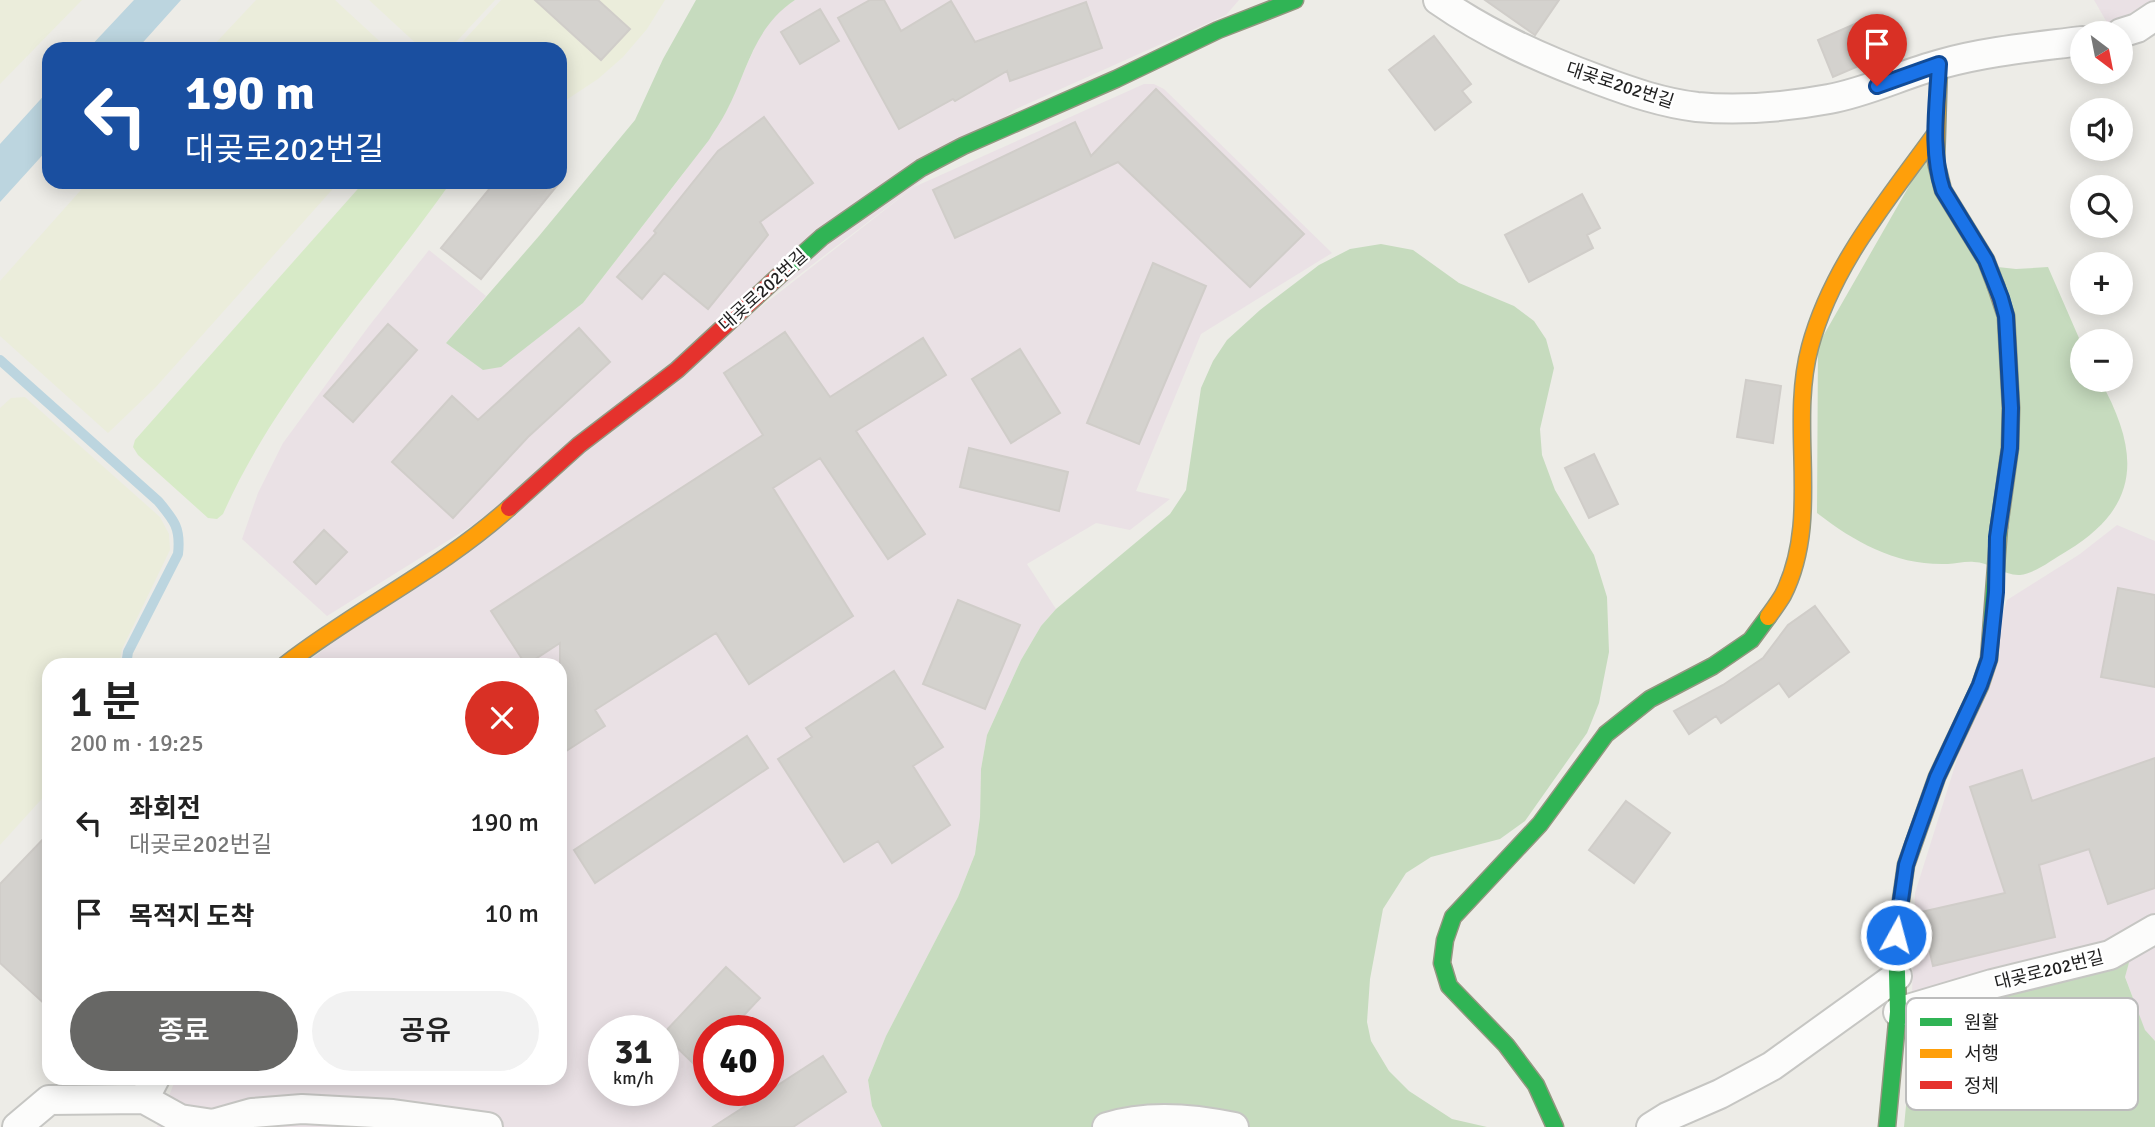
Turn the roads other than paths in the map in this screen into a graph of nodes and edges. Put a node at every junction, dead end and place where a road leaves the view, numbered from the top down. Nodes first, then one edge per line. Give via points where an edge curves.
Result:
1 (1295, 0) edge
2 (1438, 0) edge
3 (2155, 16) edge
4 (2133, 29) edge
5 (2070, 43) edge
6 (1939, 64) junction
7 (1936, 133) junction
8 (294, 658) edge
9 (2155, 929) edge
10 (1897, 976) junction
11 (1945, 998) edge
12 (1906, 1010) edge
13 (1898, 1012) junction
14 (149, 1089) edge
15 (17, 1127) edge
16 (488, 1127) edge
17 (1107, 1127) edge
18 (1234, 1127) edge
19 (1555, 1127) edge
20 (1651, 1127) edge
21 (1887, 1127) edge

1 - 8 street, 대곶로202번길 via 1218,30 921,168 822,237 677,370 579,445 490,525
2 - 6 street, 대곶로202번길 via 1520,49 1628,91 1696,107 1780,106 1832,98
3 - 4 street
5 - 6 street, 대곶로202번길
6 - 7 street
7 - 10 street via 1936,162 1943,190 1986,260 2006,316 2010,448 1997,537 1989,659 1937,777 1906,865 1896,935
7 - 19 street via 1854,246 1827,296 1809,349 1801,401 1802,527 1783,595 1751,640 1650,699 1606,734 1540,824 1453,917 1442,963 1449,986 1506,1045 1536,1086
9 - 11 street, 대곶로202번길 via 2110,955
10 - 13 street
10 - 20 street via 1772,1066
12 - 13 street, 대곶로202번길
13 - 21 street
14 - 15 street via 49,1100
14 - 16 street via 180,1119 213,1124 251,1114 302,1109 393,1114
17 - 18 street via 1172,1118

